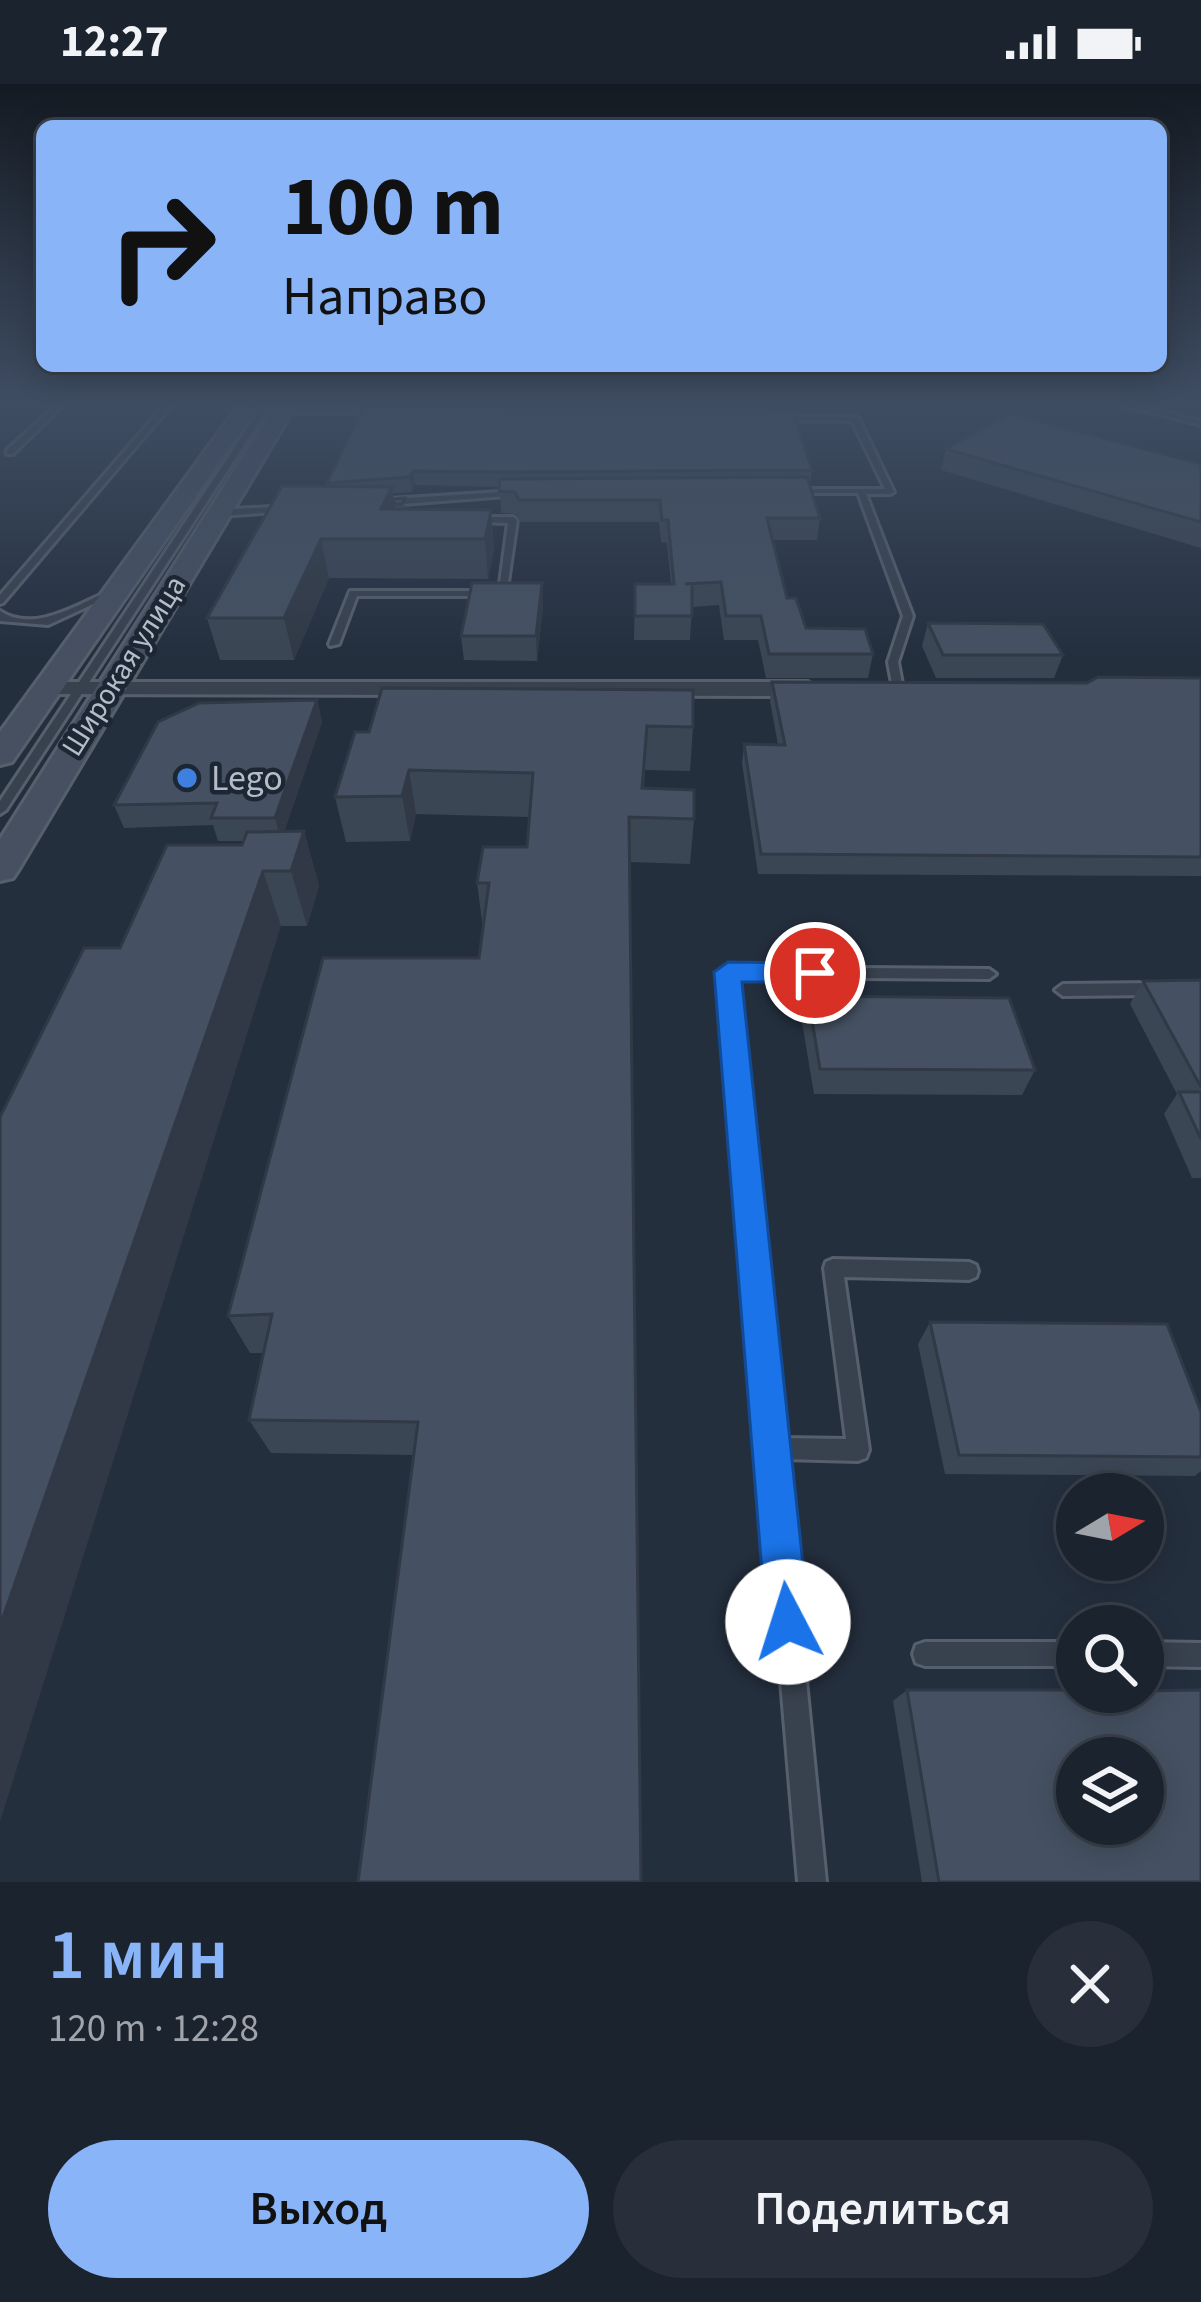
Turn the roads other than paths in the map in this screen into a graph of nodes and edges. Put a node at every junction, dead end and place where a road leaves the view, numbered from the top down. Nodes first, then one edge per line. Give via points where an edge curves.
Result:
1 (99, 486) edge
2 (191, 486) edge
3 (227, 486) edge
4 (234, 486) edge
5 (887, 486) edge
6 (861, 491) junction
7 (769, 492) edge
8 (539, 493) edge
9 (374, 502) edge
10 (302, 512) edge
11 (218, 513) junction
12 (470, 520) edge
13 (117, 588) junction
14 (0, 601) edge
15 (0, 614) edge
16 (334, 644) dead end
17 (46, 689) junction
18 (94, 689) junction
19 (832, 689) edge
20 (898, 689) edge
21 (0, 755) edge
22 (0, 810) edge
23 (0, 869) edge
24 (989, 974) dead end
25 (1178, 989) edge
26 (1064, 990) dead end
27 (969, 1271) dead end
28 (772, 1448) junction
29 (925, 1654) dead end
30 (1056, 1654) edge
31 (1164, 1654) edge
32 (1201, 1655) edge
33 (812, 1882) edge

1 - 14 lane
2 - 13 main road, Широкая улица
3 - 18 lane, Широкая улица
4 - 11 main road, Широкая улица
5 - 6 lane via 890,492
6 - 7 lane
6 - 20 lane via 908,616 893,662
8 - 9 lane
10 - 11 lane
11 - 18 main road, Широкая улица
12 - 16 lane via 513,520 503,593 353,593
13 - 15 lane via 48,622
13 - 17 main road, Широкая улица
17 - 18 street
17 - 21 main road, Широкая улица
18 - 19 street
18 - 22 lane, Широкая улица
18 - 23 main road, Широкая улица
24 - 28 lane via 728,972
25 - 26 lane
27 - 28 lane via 833,1268 858,1450
28 - 33 lane
29 - 30 lane
31 - 32 lane

